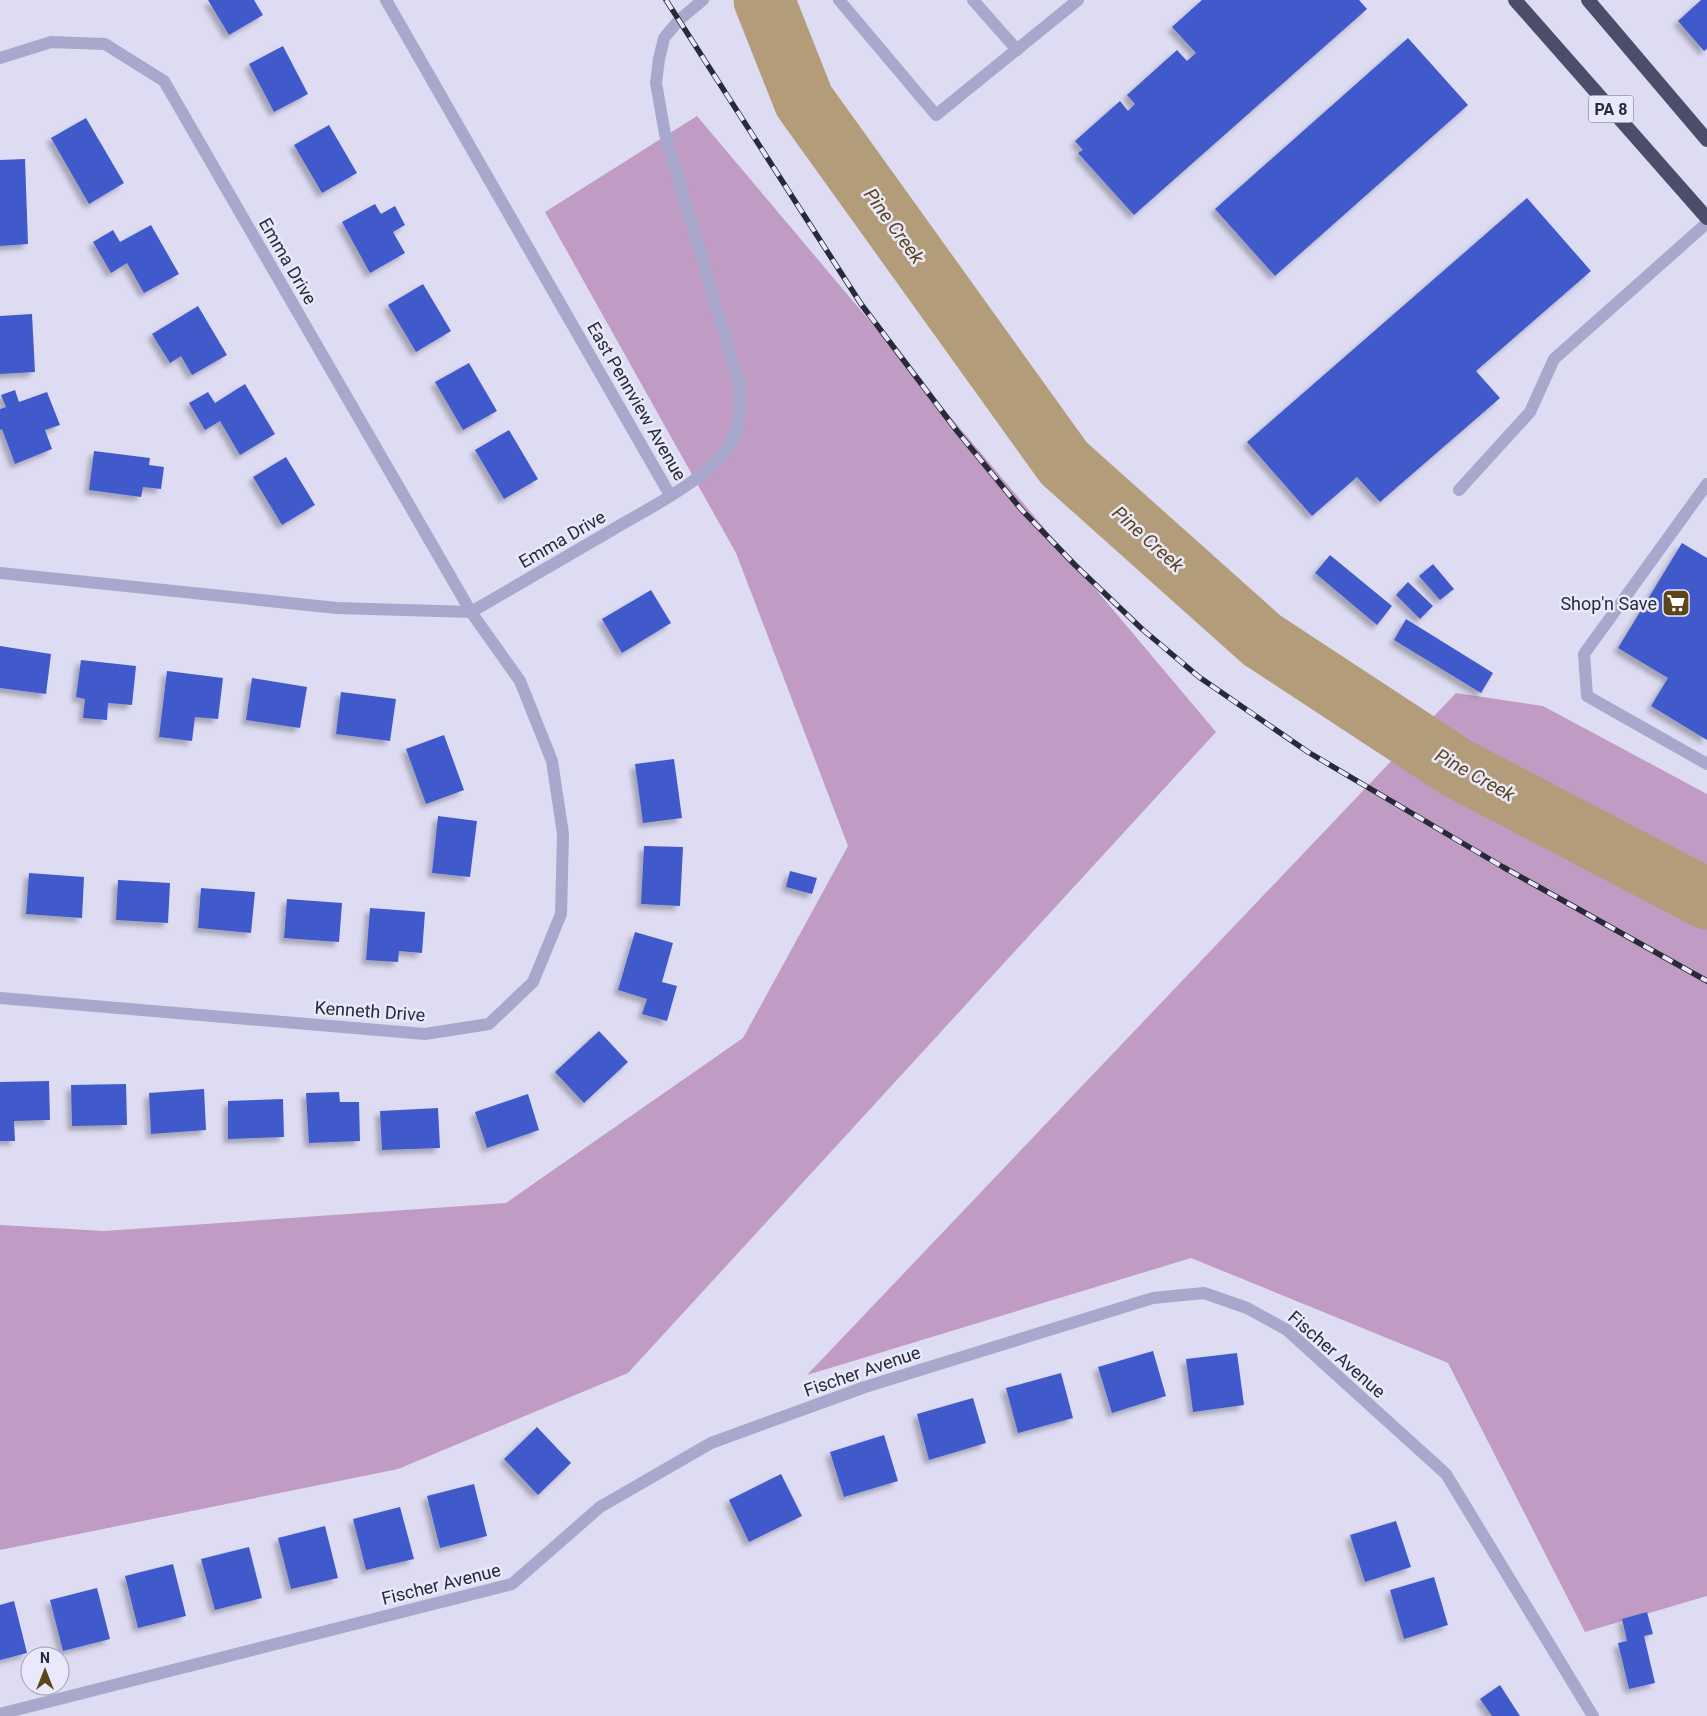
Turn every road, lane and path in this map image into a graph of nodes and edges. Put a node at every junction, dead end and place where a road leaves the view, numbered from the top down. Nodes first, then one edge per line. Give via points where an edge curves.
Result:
1 (386, 0) edge
2 (703, 0) edge
3 (839, 0) edge
4 (973, 0) edge
5 (1078, 0) edge
6 (1515, 0) edge
7 (1588, 0) edge
8 (1017, 50) junction
9 (0, 58) edge
10 (1707, 140) edge
11 (1707, 218) edge
12 (1707, 223) edge
13 (1707, 484) edge
14 (1459, 490) dead end
15 (670, 495) junction
16 (0, 573) edge
17 (470, 612) junction
18 (1707, 764) edge
19 (0, 998) edge
20 (0, 1714) edge
21 (1593, 1716) edge

1 - 15 street, East Pennview Avenue
2 - 15 street, East Pennview Avenue via 664,38 656,83 666,134 739,384 740,421 731,443 720,457 702,474
3 - 8 street via 936,115
4 - 8 street
5 - 8 street
6 - 11 highway, PA 8
7 - 10 highway
9 - 17 street, Emma Drive via 51,42 105,44 164,81
12 - 14 street via 1554,359 1530,412
13 - 18 street via 1584,654 1588,696
15 - 17 street, Emma Drive
16 - 17 street via 337,608
17 - 19 street, Kenneth Drive via 520,681 552,762 564,834 561,914 533,982 489,1024 425,1034
20 - 21 street, Fischer Avenue via 512,1584 600,1508 711,1444 865,1387 1153,1298 1204,1293 1247,1308 1287,1330 1446,1474

